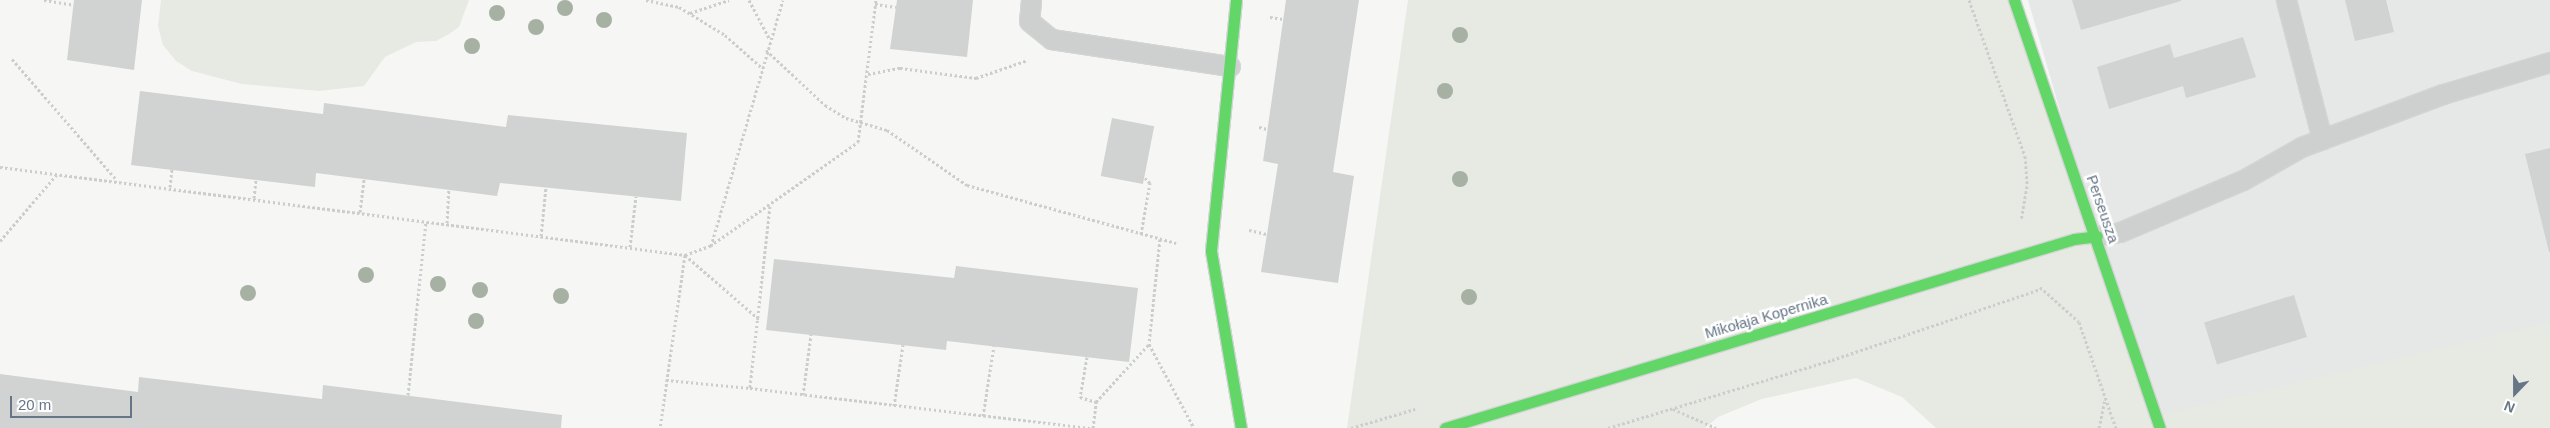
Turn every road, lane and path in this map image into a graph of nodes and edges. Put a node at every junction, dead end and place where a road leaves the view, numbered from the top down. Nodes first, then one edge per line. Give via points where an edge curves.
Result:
1 (44, 0) edge
2 (646, 0) edge
3 (730, 0) edge
4 (749, 0) edge
5 (783, 0) edge
6 (1032, 0) edge
7 (1236, 0) edge
8 (2014, 0) edge
9 (2286, 0) edge
10 (876, 2) edge
11 (74, 5) dead end
12 (896, 6) dead end
13 (1268, 9) dead end
14 (690, 14) junction
15 (1267, 17) junction
16 (1283, 18) dead end
17 (1266, 27) dead end
18 (769, 39) junction
19 (766, 50) junction
20 (12, 59) dead end
21 (1031, 59) dead end
22 (2550, 62) edge
23 (1230, 66) junction
24 (762, 67) junction
25 (868, 74) junction
26 (860, 122) junction
27 (1254, 125) dead end
28 (1252, 135) dead end
29 (2322, 139) junction
30 (0, 167) edge
31 (172, 170) dead end
32 (58, 173) junction
33 (364, 178) dead end
34 (1144, 178) dead end
35 (117, 180) junction
36 (256, 180) dead end
37 (170, 187) junction
38 (546, 187) dead end
39 (449, 189) dead end
40 (636, 196) dead end
41 (254, 198) junction
42 (770, 206) junction
43 (360, 212) junction
44 (426, 221) junction
45 (447, 223) junction
46 (1241, 229) dead end
47 (1141, 234) junction
48 (1267, 234) dead end
49 (541, 236) junction
50 (2097, 236) junction
51 (0, 241) edge
52 (710, 246) junction
53 (630, 247) junction
54 (685, 255) junction
55 (2041, 289) dead end
56 (760, 320) junction
57 (811, 334) dead end
58 (1149, 344) junction
59 (903, 345) dead end
60 (994, 346) dead end
61 (1087, 357) dead end
62 (666, 380) junction
63 (750, 388) junction
64 (408, 395) dead end
65 (804, 395) junction
66 (2105, 398) dead end
67 (1096, 402) junction
68 (894, 406) junction
69 (1672, 408) junction
70 (983, 416) junction
71 (660, 428) edge
72 (1093, 428) edge
73 (1194, 428) edge
74 (1241, 428) edge
75 (1445, 428) edge
76 (1608, 428) edge
77 (1716, 428) edge
78 (2099, 428) edge
79 (2160, 428) edge

1 - 11 path
2 - 14 path via 679,7
3 - 14 path
4 - 18 path
5 - 18 path
6 - 23 lane via 1029,21 1051,39
7 - 23 street
8 - 50 street, Perseusza
9 - 29 lane
10 - 12 path
10 - 25 path
13 - 15 path
14 - 24 path via 725,35
15 - 16 path
15 - 17 path
18 - 19 path
19 - 24 path
19 - 26 path via 813,96 846,118
20 - 35 path
21 - 25 path via 976,78 900,68
22 - 29 lane via 2443,94
23 - 74 street via 1211,250
24 - 52 path
25 - 26 path
26 - 42 path via 858,142
26 - 47 path via 886,130 967,185
27 - 28 path
29 - 50 lane via 2243,180 2159,217 2120,232
30 - 32 path
31 - 37 path
32 - 35 path
32 - 51 path
33 - 43 path
34 - 47 path via 1150,183
35 - 37 path
36 - 41 path
37 - 41 path
38 - 49 path
39 - 45 path
40 - 53 path
41 - 43 path
42 - 52 path
42 - 56 path
43 - 44 path
44 - 45 path
44 - 64 path
45 - 49 path
46 - 48 path
47 - 58 path via 1160,239
49 - 53 path
50 - 75 street, Mikołaja Kopernika via 2074,239
50 - 79 street, Perseusza
52 - 54 path
53 - 54 path
54 - 56 path
54 - 62 path
55 - 69 path
56 - 63 path
57 - 65 path
58 - 67 path
58 - 73 path
59 - 68 path
60 - 70 path
61 - 67 path via 1080,397
62 - 63 path
62 - 71 path
63 - 65 path
65 - 68 path
66 - 78 path
67 - 72 path
68 - 70 path
69 - 76 path
69 - 77 path
70 - 72 path

